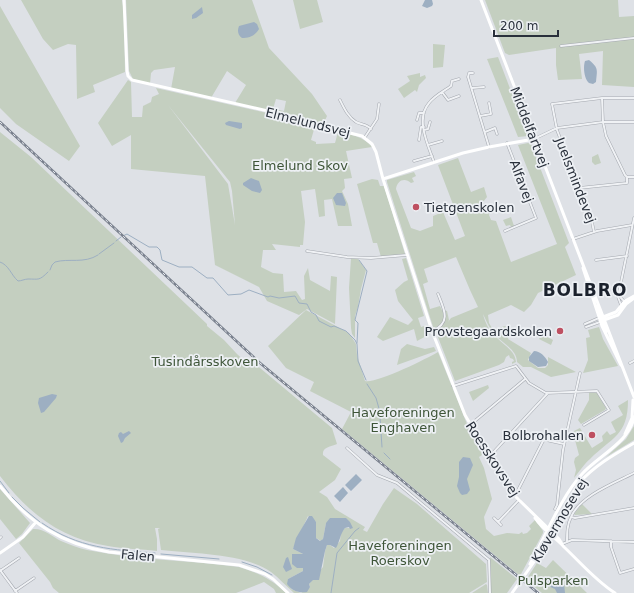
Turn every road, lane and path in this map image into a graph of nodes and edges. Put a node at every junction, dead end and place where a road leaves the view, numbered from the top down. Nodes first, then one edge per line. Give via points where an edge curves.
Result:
1 (124, 0) edge
2 (481, 0) edge
3 (634, 38) edge
4 (561, 46) dead end
5 (473, 73) dead end
6 (459, 79) dead end
7 (484, 87) dead end
8 (472, 88) junction
9 (442, 92) junction
10 (459, 96) dead end
11 (602, 98) junction
12 (634, 98) edge
13 (340, 100) dead end
14 (489, 103) dead end
15 (379, 104) dead end
16 (424, 114) junction
17 (480, 116) junction
18 (417, 120) dead end
19 (430, 122) dead end
20 (603, 122) junction
21 (634, 122) edge
22 (424, 126) junction
23 (557, 128) junction
24 (371, 129) junction
25 (424, 130) junction
26 (485, 132) junction
27 (497, 134) dead end
28 (365, 137) junction
29 (534, 139) junction
30 (419, 140) dead end
31 (442, 141) dead end
32 (508, 144) junction
33 (428, 145) junction
34 (490, 147) junction
35 (432, 156) junction
36 (414, 161) dead end
37 (434, 162) junction
38 (628, 177) junction
39 (634, 177) edge
40 (383, 179) junction
41 (579, 188) junction
42 (634, 218) edge
43 (633, 225) edge
44 (505, 230) dead end
45 (594, 232) junction
46 (573, 239) junction
47 (308, 251) dead end
48 (407, 255) junction
49 (579, 255) junction
50 (627, 256) junction
51 (596, 260) dead end
52 (620, 292) junction
53 (438, 294) dead end
54 (634, 297) edge
55 (624, 304) junction
56 (603, 319) junction
57 (585, 324) dead end
58 (586, 327) dead end
59 (432, 331) junction
60 (621, 360) junction
61 (634, 361) edge
62 (630, 363) dead end
63 (624, 372) junction
64 (580, 373) dead end
65 (525, 379) junction
66 (628, 383) joint
67 (453, 386) junction
68 (576, 391) junction
69 (548, 393) junction
70 (634, 398) edge
71 (634, 404) edge
72 (634, 417) edge
73 (470, 425) junction
74 (584, 425) dead end
75 (634, 443) edge
76 (564, 444) junction
77 (617, 444) junction
78 (347, 448) dead end
79 (490, 456) junction
80 (634, 473) edge
81 (0, 486) edge
82 (515, 496) junction
83 (519, 500) junction
84 (634, 508) edge
85 (557, 509) junction
86 (533, 515) junction
87 (571, 517) junction
88 (494, 518) dead end
89 (36, 522) junction
90 (498, 522) junction
91 (501, 526) dead end
92 (549, 532) junction
93 (566, 542) junction
94 (611, 542) junction
95 (634, 542) edge
96 (562, 544) junction
97 (0, 553) edge
98 (18, 558) dead end
99 (634, 569) edge
100 (0, 570) edge
101 (526, 573) junction
102 (34, 578) dead end
103 (16, 592) edge
104 (288, 593) edge
105 (490, 593) edge
106 (512, 593) edge
107 (615, 593) edge

1 - 28 street, Elmelundsvej via 127,71 132,80 290,116
2 - 29 street, Middelfartvej
3 - 4 street
5 - 8 street via 467,76
6 - 9 street via 452,81 452,85
7 - 8 street
8 - 17 street
9 - 10 street via 448,100
9 - 16 street via 430,102
11 - 12 street
11 - 20 street
11 - 23 street, Juelsmindevej via 552,104
13 - 24 street via 352,119
14 - 17 street via 491,114
15 - 24 street via 377,119
16 - 18 street via 419,113
16 - 22 street
17 - 26 street
19 - 25 street via 428,129
20 - 21 street
20 - 23 street
20 - 38 street via 609,144
22 - 25 street
22 - 30 street via 421,128
23 - 29 street
23 - 41 street, Juelsmindevej
24 - 28 street
25 - 33 street
26 - 27 street via 495,128
26 - 34 street
28 - 40 street, Elmelundsvej via 374,147
29 - 32 street
29 - 46 street, Middelfartvej
31 - 33 street
32 - 34 street
32 - 44 street, Alfavej via 536,218
33 - 35 street
34 - 37 street
35 - 36 street
35 - 37 street
37 - 40 street
38 - 39 street
38 - 41 street via 627,183
40 - 48 street, Roesskovsvej
41 - 45 street, Juelsmindevej
42 - 43 street
43 - 45 street
43 - 50 street
45 - 46 street
46 - 49 street, Middelfartvej
47 - 48 street via 371,258
48 - 59 street, Roesskovsvej
49 - 56 street, Middelfartvej
49 - 56 street, Middelfartvej via 590,291
50 - 51 street
50 - 52 street
52 - 55 street
52 - 55 street via 618,299
53 - 59 street via 444,310 444,319 442,326
54 - 55 street
55 - 56 street
56 - 57 street
56 - 58 street
56 - 60 street, Middelfartvej
56 - 60 street
56 - 63 street, Middelfartvej via 608,340
59 - 67 street, Roesskovsvej
60 - 63 street, Middelfartvej
61 - 62 street
63 - 66 street, Middelfartvej
64 - 68 street
65 - 67 street via 516,366
65 - 69 street
65 - 73 street
66 - 70 street, Kløvermosevej
67 - 73 street, Roesskovsvej
68 - 69 street
68 - 74 street via 597,390 609,410
68 - 76 street
69 - 79 street
70 - 71 street, Kløvermosevej
70 - 77 street, Kløvermosevej via 630,423
72 - 77 street, Kløvermosevej via 632,426
73 - 79 street, Roesskovsvej
75 - 92 street, Kløvermosevej via 600,463 585,476
76 - 82 street via 543,441
76 - 85 street
77 - 85 street, Kløvermosevej via 583,473
78 - 105 street via 377,475 397,483 489,560
79 - 82 street, Roesskovsvej
80 - 87 street via 588,498 578,506
81 - 89 street, Falen
82 - 83 street, Roesskovsvej
83 - 86 street, Roesskovsvej
83 - 90 street
84 - 87 street
85 - 92 street, Kløvermosevej
86 - 92 street, Roesskovsvej
86 - 92 street, Roesskovsvej
87 - 93 street
88 - 90 street
89 - 97 street via 20,539
89 - 104 street, Falen via 60,537 95,549 247,567 273,579
90 - 91 street
92 - 96 street, Roesskovsvej
92 - 101 street, Kløvermosevej
92 - 101 street, Kløvermosevej
93 - 94 street
93 - 96 street
94 - 95 street
94 - 99 street via 620,574
96 - 107 street, Roesskovsvej
98 - 100 street
100 - 103 street
101 - 106 street, Kløvermosevej
102 - 103 street

